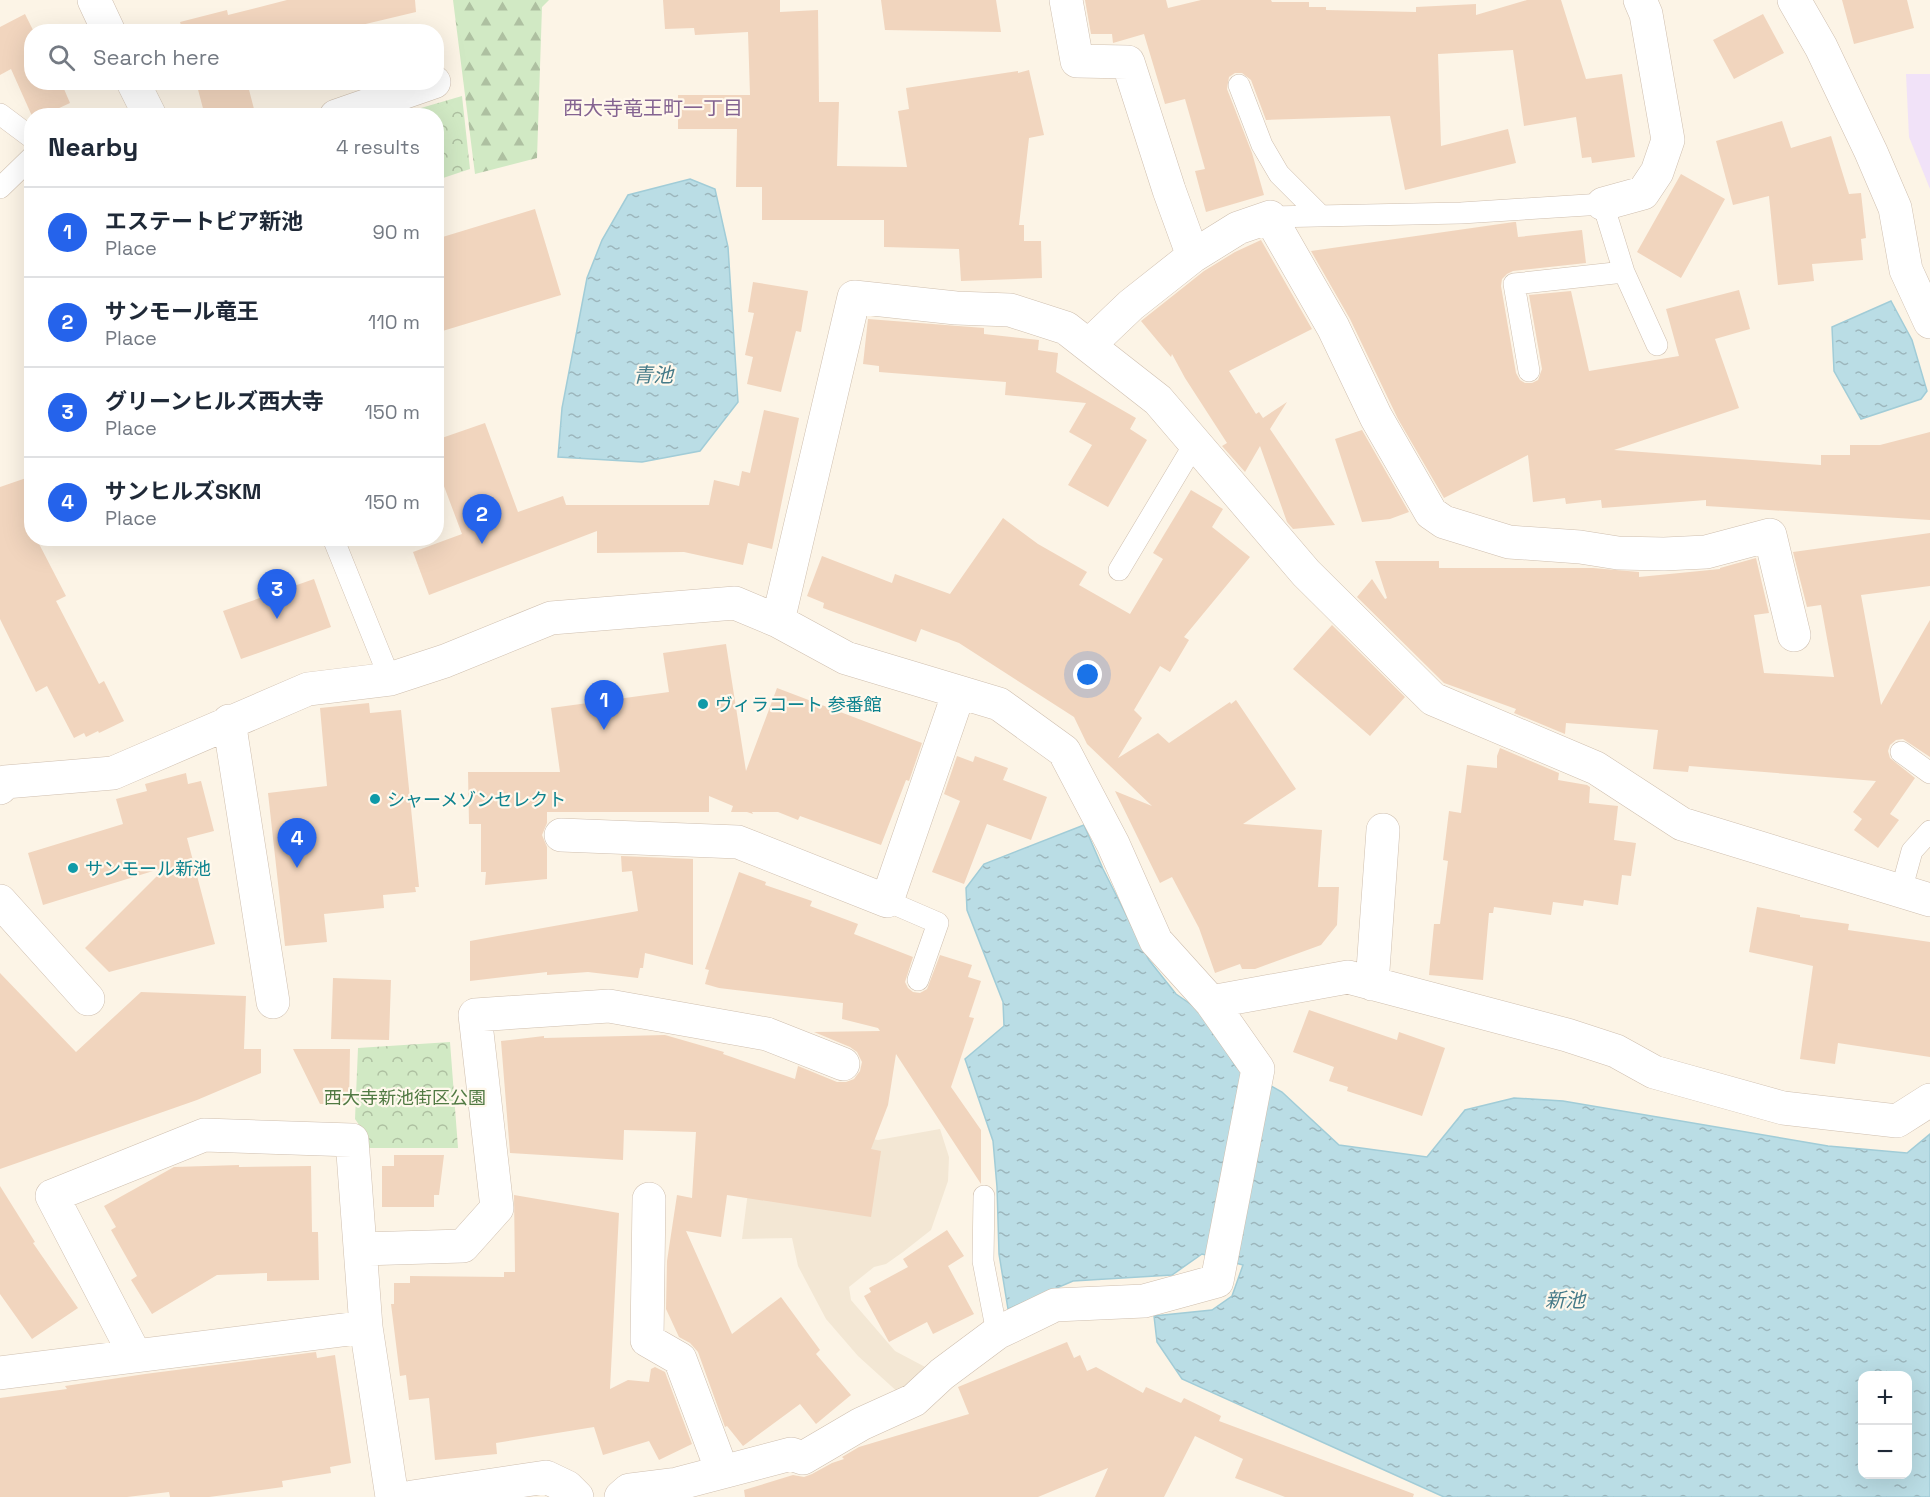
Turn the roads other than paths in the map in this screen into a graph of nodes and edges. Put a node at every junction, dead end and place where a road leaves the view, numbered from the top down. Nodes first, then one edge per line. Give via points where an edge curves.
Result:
1 (94, 0) edge
2 (1066, 0) edge
3 (1641, 0) edge
4 (1794, 0) edge
5 (105, 24) edge
6 (1239, 85) dead end
7 (137, 90) edge
8 (413, 90) edge
9 (146, 108) edge
10 (360, 108) edge
11 (0, 114) edge
12 (24, 132) edge
13 (24, 165) edge
14 (0, 189) edge
15 (1603, 204) junction
16 (1320, 215) junction
17 (1270, 216) junction
18 (1193, 256) junction
19 (1624, 272) junction
20 (1926, 306) edge
21 (1089, 345) junction
22 (1656, 345) dead end
23 (1529, 371) dead end
24 (1195, 443) junction
25 (336, 546) edge
26 (1119, 570) dead end
27 (778, 621) junction
28 (1794, 635) dead end
29 (390, 679) junction
30 (959, 692) junction
31 (230, 722) junction
32 (1901, 752) dead end
33 (1930, 772) edge
34 (2, 783) edge
35 (1383, 830) dead end
36 (1930, 831) edge
37 (561, 835) dead end
38 (1915, 895) edge
39 (0, 901) edge
40 (887, 901) junction
41 (918, 980) dead end
42 (1372, 984) junction
43 (88, 999) dead end
44 (273, 1002) dead end
45 (1211, 1002) junction
46 (843, 1064) dead end
47 (1930, 1100) edge
48 (984, 1196) dead end
49 (649, 1199) dead end
50 (361, 1249) junction
51 (366, 1327) junction
52 (997, 1333) junction
53 (135, 1354) junction
54 (0, 1373) edge
55 (722, 1471) junction
56 (392, 1497) edge
57 (412, 1497) edge
58 (577, 1497) edge
59 (621, 1497) edge

1 - 5 street
2 - 18 street via 1077,61 1128,62
3 - 15 street via 1668,140 1643,193
4 - 20 street via 1871,152 1895,208 1906,270
6 - 16 lane via 1262,145 1279,174
7 - 9 street
8 - 10 street
11 - 12 lane
13 - 14 lane
15 - 16 lane via 1461,213
15 - 19 lane
16 - 17 lane
17 - 18 street via 1238,228
17 - 28 street via 1334,327 1376,417 1431,513 1444,522 1509,542 1618,553 1706,552 1770,535
18 - 21 street via 1131,305
19 - 22 lane
19 - 23 lane via 1514,284
21 - 24 street via 1158,400
21 - 27 street via 1066,328 1010,310 854,297
24 - 26 lane
24 - 38 street via 1306,573 1433,699 1596,768 1682,824
25 - 29 lane
27 - 29 street via 735,603 552,618
27 - 30 street via 846,658
29 - 31 street via 308,689
30 - 40 street
30 - 45 street via 999,704 1064,751 1113,844 1156,941
31 - 34 street via 113,773
31 - 44 street
32 - 33 lane
35 - 42 street
36 - 38 lane via 1912,851
37 - 40 street via 738,842
39 - 43 street
40 - 41 lane via 938,923
42 - 45 street via 1348,977
42 - 47 street via 1567,1035 1616,1051 1654,1072 1783,1108 1897,1121
45 - 52 street via 1258,1069 1217,1281 1144,1301 1055,1305
46 - 50 street via 767,1034 609,1005 475,1015 497,1208 463,1246
48 - 52 lane via 983,1261
49 - 55 street via 647,1340 680,1359
50 - 51 street
50 - 53 street via 352,1140 204,1136 52,1196
51 - 53 street
51 - 56 street
52 - 55 street via 914,1400 861,1424 803,1458 791,1454
53 - 54 street
55 - 59 street via 677,1484 629,1490
57 - 58 street via 546,1477

